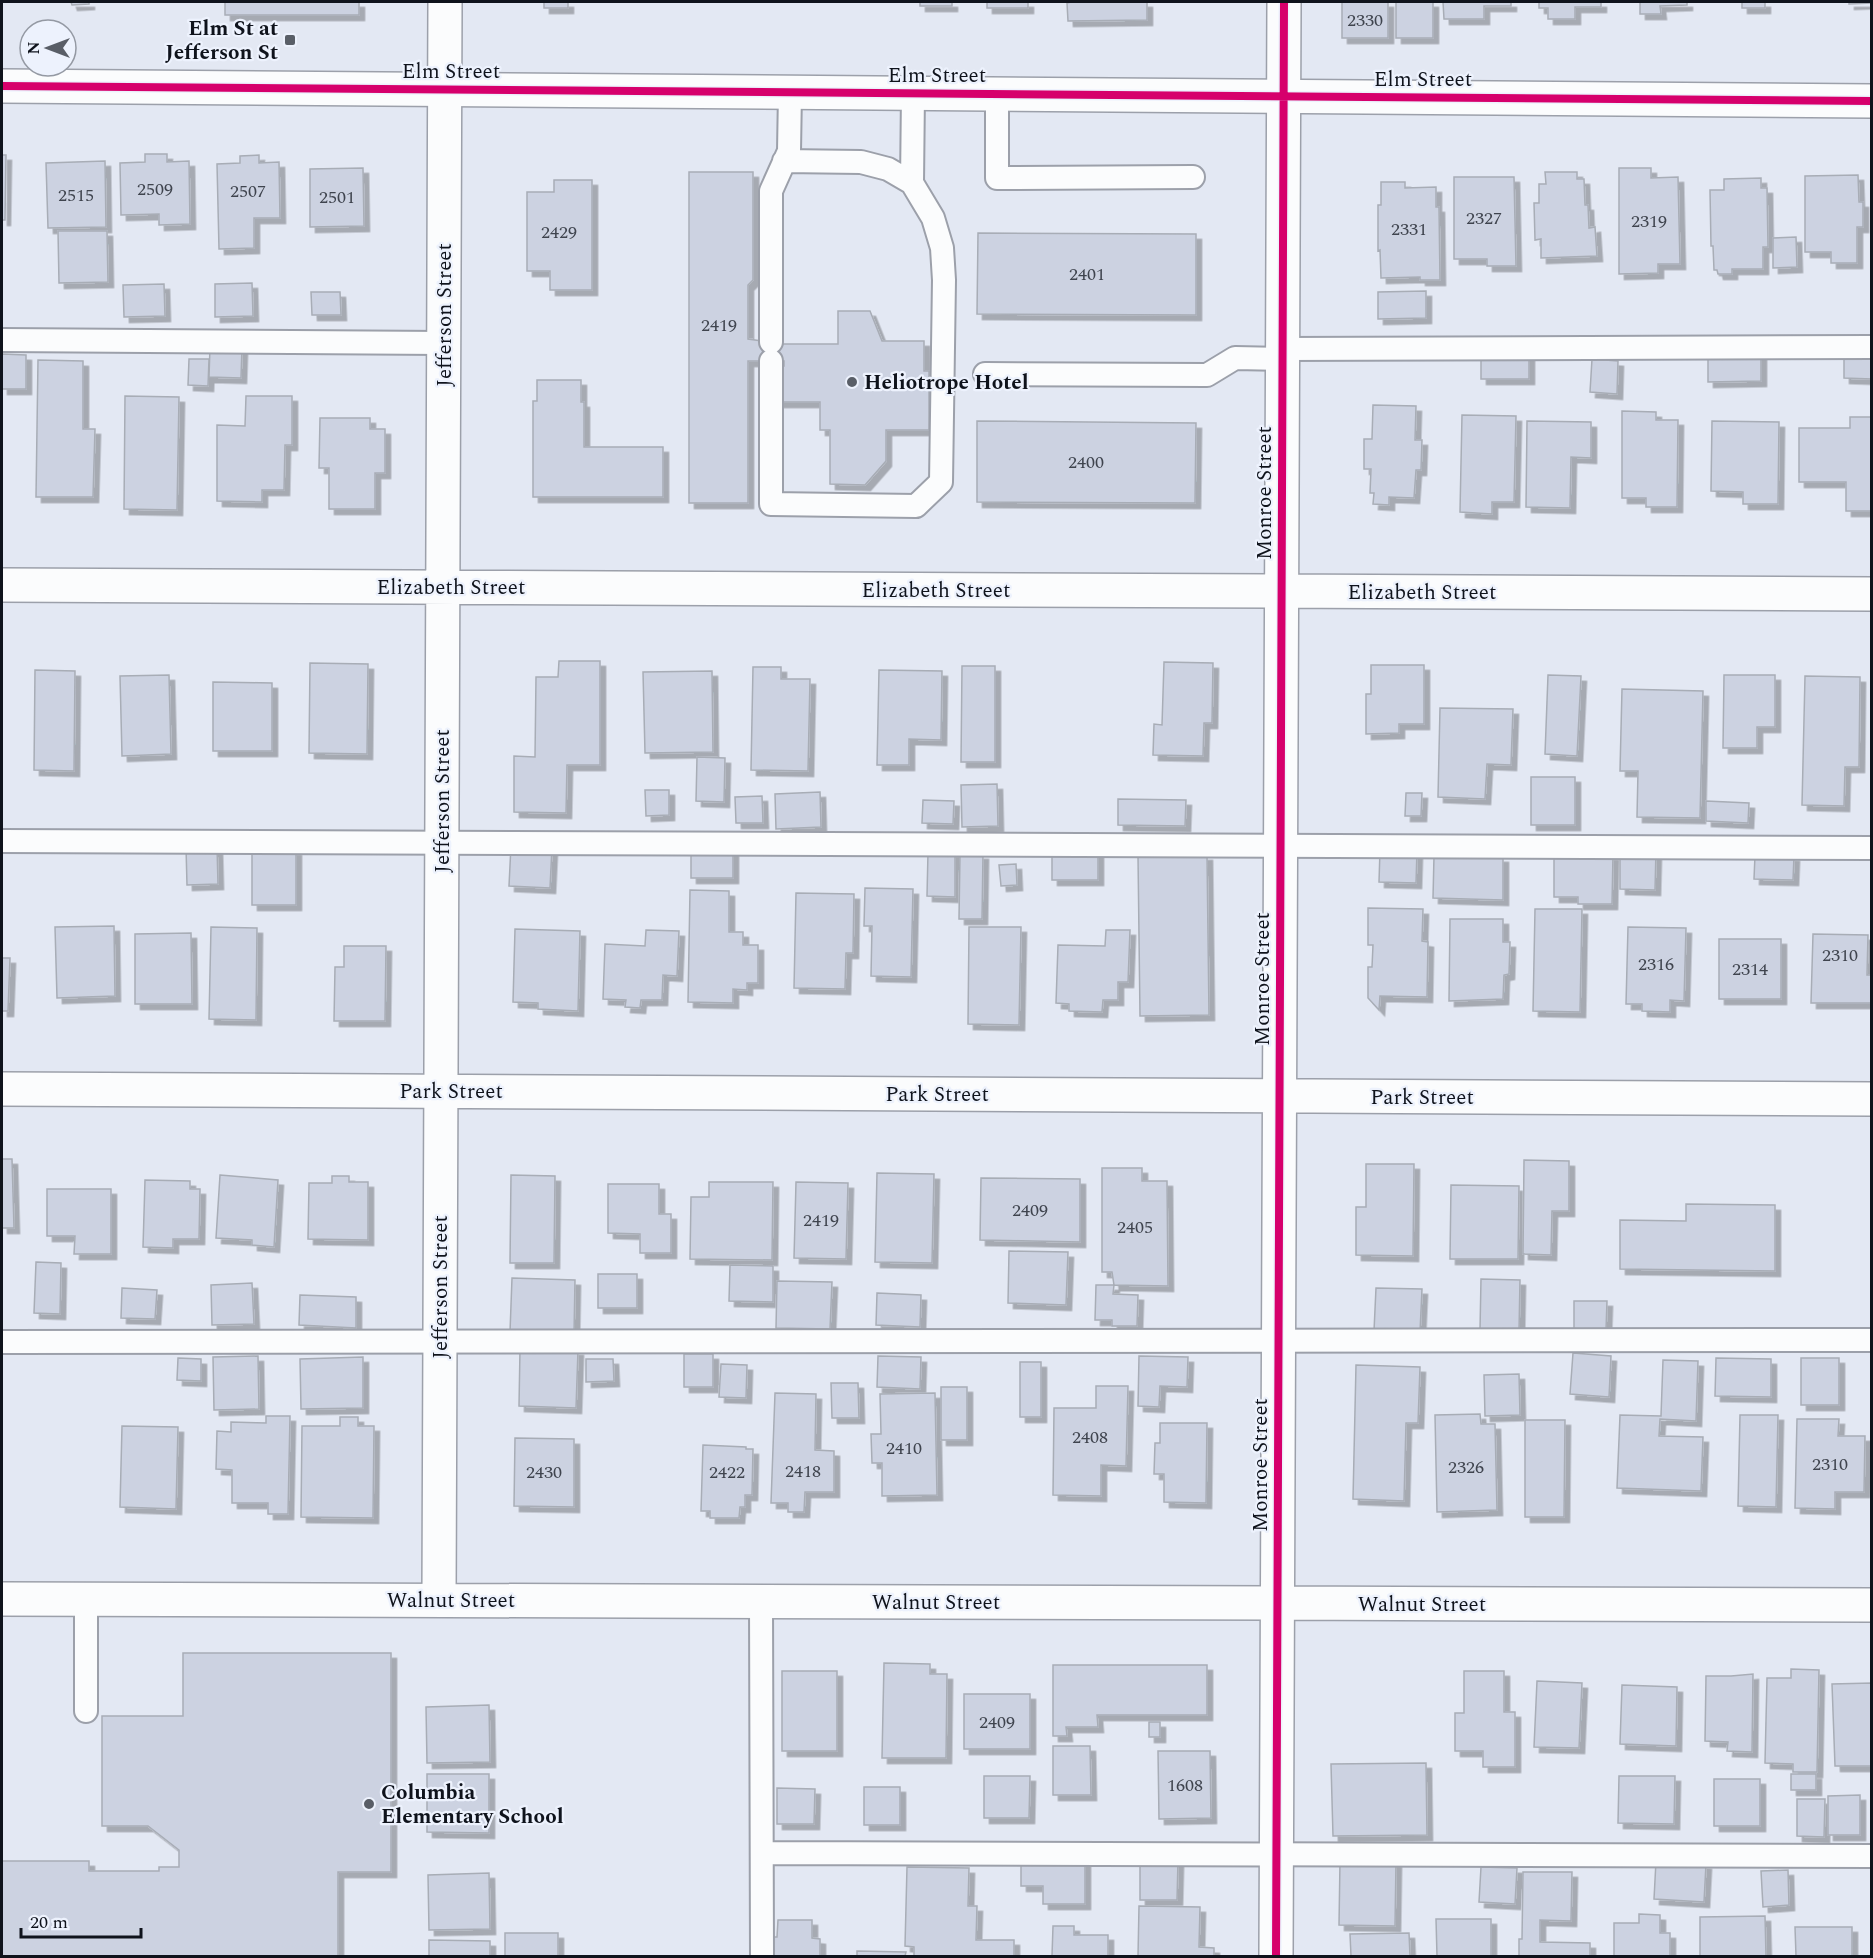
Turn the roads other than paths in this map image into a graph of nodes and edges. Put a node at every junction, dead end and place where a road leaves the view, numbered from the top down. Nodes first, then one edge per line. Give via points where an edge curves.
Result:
1 (445, 2) edge
2 (1284, 2) edge
3 (2, 86) edge
4 (445, 89) junction
5 (790, 92) junction
6 (913, 93) junction
7 (997, 93) junction
8 (1283, 96) junction
9 (1872, 100) edge
10 (784, 162) junction
11 (1193, 177) dead end
12 (912, 183) junction
13 (2, 340) edge
14 (443, 343) junction
15 (1872, 347) edge
16 (1283, 354) junction
17 (985, 374) dead end
18 (2, 585) edge
19 (443, 587) junction
20 (1281, 591) junction
21 (1872, 594) edge
22 (2, 841) edge
23 (442, 843) junction
24 (1281, 846) junction
25 (1872, 848) edge
26 (2, 1089) edge
27 (441, 1091) junction
28 (1280, 1096) junction
29 (1872, 1099) edge
30 (1279, 1340) junction
31 (1872, 1340) edge
32 (440, 1341) junction
33 (2, 1342) edge
34 (2, 1599) edge
35 (86, 1599) junction
36 (439, 1600) junction
37 (761, 1602) junction
38 (1278, 1603) junction
39 (1872, 1605) edge
40 (86, 1711) dead end
41 (763, 1852) junction
42 (1277, 1854) junction
43 (1872, 1856) edge
44 (762, 1956) edge
45 (1276, 1956) edge

1 - 4 street, Jefferson Street
2 - 8 street, Monroe Street
3 - 4 street, Elm Street
4 - 5 street, Elm Street
4 - 14 street, Jefferson Street
5 - 6 street, Elm Street
5 - 10 lane via 789,151
6 - 7 street, Elm Street
6 - 12 lane
7 - 8 street, Elm Street
7 - 11 lane via 997,178
8 - 9 street, Elm Street
8 - 16 street, Monroe Street
10 - 12 lane via 861,162 888,169
10 - 12 lane via 771,191 771,504 915,506 941,482 942,248 933,218
13 - 14 lane
14 - 19 street, Jefferson Street
15 - 16 lane
16 - 17 lane via 1235,358 1208,375
16 - 20 street, Monroe Street
18 - 19 street, Elizabeth Street
19 - 20 street, Elizabeth Street
19 - 23 street, Jefferson Street
20 - 21 street, Elizabeth Street
20 - 24 street, Monroe Street
22 - 23 lane
23 - 24 lane
23 - 27 street, Jefferson Street
24 - 25 lane
24 - 28 street, Monroe Street
26 - 27 street, Park Street
27 - 28 street, Park Street
27 - 32 street, Jefferson Street
28 - 29 street, Park Street
28 - 30 street, Monroe Street
30 - 31 lane
30 - 32 lane
30 - 38 street, Monroe Street
32 - 33 lane
32 - 36 street, Jefferson Street
34 - 35 street, Walnut Street
35 - 36 street, Walnut Street
35 - 40 lane
36 - 37 street, Walnut Street
37 - 38 street, Walnut Street
37 - 41 lane
38 - 39 street, Walnut Street
38 - 42 street, Monroe Street
41 - 42 lane
41 - 44 lane
42 - 43 lane
42 - 45 street, Monroe Street

